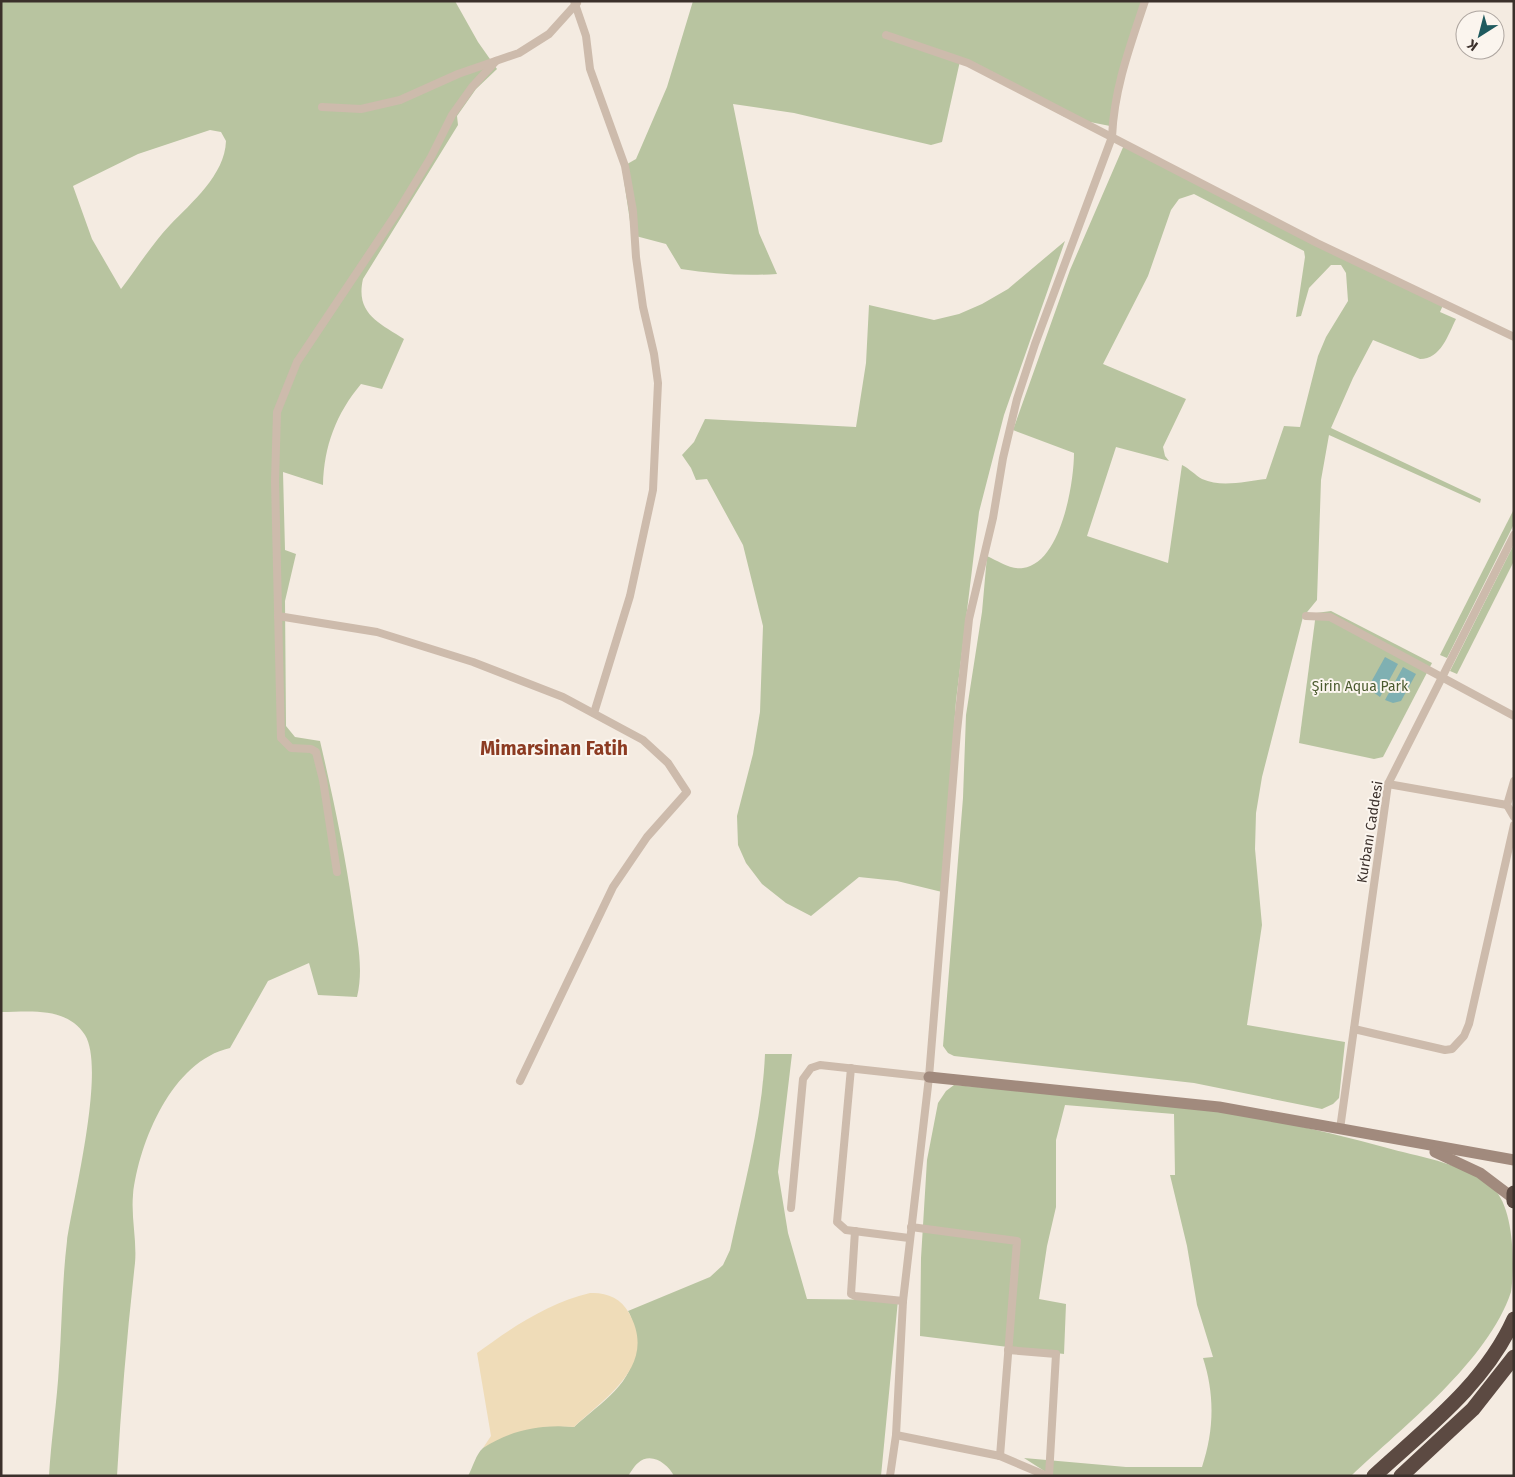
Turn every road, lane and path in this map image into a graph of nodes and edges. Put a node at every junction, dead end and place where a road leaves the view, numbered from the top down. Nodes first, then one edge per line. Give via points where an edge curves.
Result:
1 (1145, 1) edge
2 (576, 3) edge
3 (886, 35) dead end
4 (496, 61) junction
5 (322, 107) dead end
6 (1112, 137) junction
7 (1514, 337) edge
8 (1514, 536) edge
9 (278, 616) junction
10 (1306, 616) dead end
11 (1442, 678) junction
12 (594, 713) junction
13 (1514, 716) edge
14 (1514, 781) edge
15 (1388, 784) junction
16 (1507, 805) junction
17 (1514, 817) edge
18 (1514, 825) edge
19 (337, 872) dead end
20 (1354, 1029) junction
21 (851, 1068) junction
22 (929, 1077) junction
23 (520, 1081) dead end
24 (1340, 1129) junction
25 (1417, 1144) junction
26 (1514, 1160) edge
27 (1514, 1193) edge
28 (1514, 1199) edge
29 (792, 1208) dead end
30 (910, 1227) junction
31 (855, 1231) junction
32 (909, 1238) junction
33 (903, 1301) junction
34 (1514, 1319) edge
35 (1008, 1350) junction
36 (1514, 1357) edge
37 (896, 1435) junction
38 (1000, 1456) junction
39 (890, 1476) edge
40 (1048, 1476) edge
41 (1374, 1476) edge
42 (1401, 1476) edge

1 - 6 street via 1121,71
2 - 4 street via 549,34 519,53
2 - 12 street via 586,36 590,69 625,166 642,297 658,383 654,490 630,596
3 - 6 street via 968,63
4 - 5 street via 400,100 361,109
4 - 9 street via 472,86 452,115 432,157 297,362 277,412
6 - 7 street via 1317,242
6 - 22 street via 1017,399 1003,458 994,518 969,619
8 - 11 street, Kurbanı Caddesi
9 - 12 street via 377,632 473,662 563,697
9 - 19 street via 281,738 291,748 316,752
10 - 11 street via 1330,617
11 - 13 street
11 - 15 street, Kurbanı Caddesi
12 - 23 street via 643,740 668,763 687,792 647,837 613,887
14 - 16 street
15 - 16 street
15 - 20 street, Kurbanı Caddesi
16 - 17 street
18 - 20 street via 1464,1036 1452,1050 1445,1050
20 - 24 street, Kurbanı Caddesi
21 - 22 street
21 - 29 street via 820,1065 811,1068 803,1079
21 - 31 street via 836,1219 841,1227
22 - 24 street via 1219,1107
22 - 30 street
24 - 25 street
25 - 26 street
25 - 28 street via 1480,1173
27 - 28 highway
30 - 32 street
30 - 35 street via 1017,1240
31 - 32 street
31 - 33 street via 851,1294
32 - 33 street
33 - 37 street
34 - 41 highway via 1497,1351 1467,1388
35 - 38 street
35 - 40 street via 1056,1354
36 - 42 highway via 1473,1409
37 - 38 street
37 - 39 street
38 - 40 street

